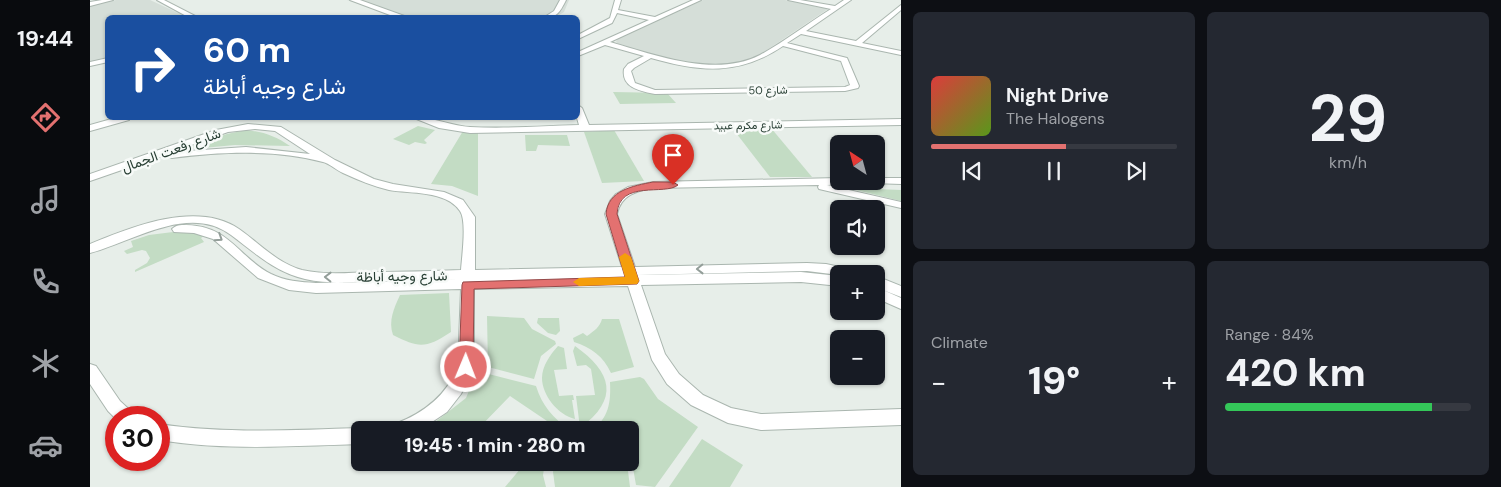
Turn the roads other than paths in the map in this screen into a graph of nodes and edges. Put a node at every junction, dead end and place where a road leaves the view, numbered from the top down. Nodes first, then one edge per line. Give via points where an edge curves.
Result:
1 (110, 0) edge
2 (160, 0) edge
3 (353, 0) edge
4 (618, 0) edge
5 (698, 0) edge
6 (791, 0) edge
7 (848, 0) edge
8 (343, 1) edge
9 (565, 2) edge
10 (90, 4) edge
11 (901, 6) edge
12 (836, 8) junction
13 (615, 11) junction
14 (190, 15) edge
15 (385, 15) edge
16 (398, 15) edge
17 (552, 15) edge
18 (656, 19) junction
19 (801, 32) junction
20 (580, 35) edge
21 (603, 42) junction
22 (781, 44) junction
23 (857, 44) junction
24 (580, 53) edge
25 (901, 53) edge
26 (650, 56) junction
27 (105, 61) edge
28 (90, 64) edge
29 (580, 115) edge
30 (901, 115) edge
31 (105, 118) edge
32 (115, 120) edge
33 (424, 120) edge
34 (445, 120) edge
35 (862, 122) junction
36 (901, 122) edge
37 (91, 125) edge
38 (583, 125) junction
39 (901, 129) edge
40 (147, 158) junction
41 (332, 161) junction
42 (90, 178) edge
43 (830, 181) edge
44 (885, 181) edge
45 (901, 181) edge
46 (793, 182) junction
47 (901, 205) edge
48 (90, 249) edge
49 (90, 257) edge
50 (830, 269) edge
51 (631, 276) junction
52 (468, 280) junction
53 (830, 280) edge
54 (885, 285) edge
55 (901, 292) edge
56 (885, 296) edge
57 (901, 304) edge
58 (90, 370) edge
59 (114, 406) edge
60 (901, 416) edge
61 (422, 421) edge
62 (170, 434) edge
63 (351, 436) edge

1 - 10 street
2 - 14 street
3 - 16 street
4 - 13 street
5 - 18 street
6 - 12 street
7 - 12 street
8 - 15 street
9 - 17 street
11 - 23 street
12 - 19 street
13 - 18 street
13 - 20 street via 610,22
18 - 21 street
19 - 22 street
19 - 23 street
21 - 24 street
21 - 26 street
22 - 26 street via 755,61 728,66 693,65
22 - 26 street, شارع 50 via 844,60 855,86 845,89 655,92 632,85 627,74 630,66
23 - 25 street
27 - 28 street
29 - 38 street
30 - 38 street, شارع مكرم عبيد
31 - 37 street
32 - 37 street
33 - 38 street, شارع مكرم عبيد via 470,130
34 - 38 street, شارع مكرم عبيد via 471,124
35 - 36 street, شارع مكرم عبيد
35 - 38 street, شارع مكرم عبيد
35 - 39 street
40 - 41 street via 206,151 260,150
40 - 41 street, شارع رفعت الجمال via 219,132 251,125 278,129
40 - 42 street, شارع رفعت الجمال
41 - 52 street, شارع رفعت الجمال via 378,184 438,193 459,202 469,217
43 - 46 street
44 - 45 street
46 - 47 street
46 - 51 street via 653,185 622,194 611,214
52 -> 48 street, شارع وجيه أباظة via 326,278 297,274 275,264 227,227 202,221 155,225
49 -> 52 street, شارع وجيه أباظة via 147,235 193,229 219,236 255,269 287,285 316,288
50 -> 51 street, شارع وجيه أباظة via 807,267
51 - 52 street, شارع وجيه أباظة
51 - 53 street, شارع وجيه أباظة
51 - 60 street via 658,356 673,379 697,400 728,415 762,422
52 - 61 street, شارع رفعت الجمال via 466,367 450,398
54 - 55 street
56 - 57 street
58 - 59 street
62 - 63 street via 223,439

